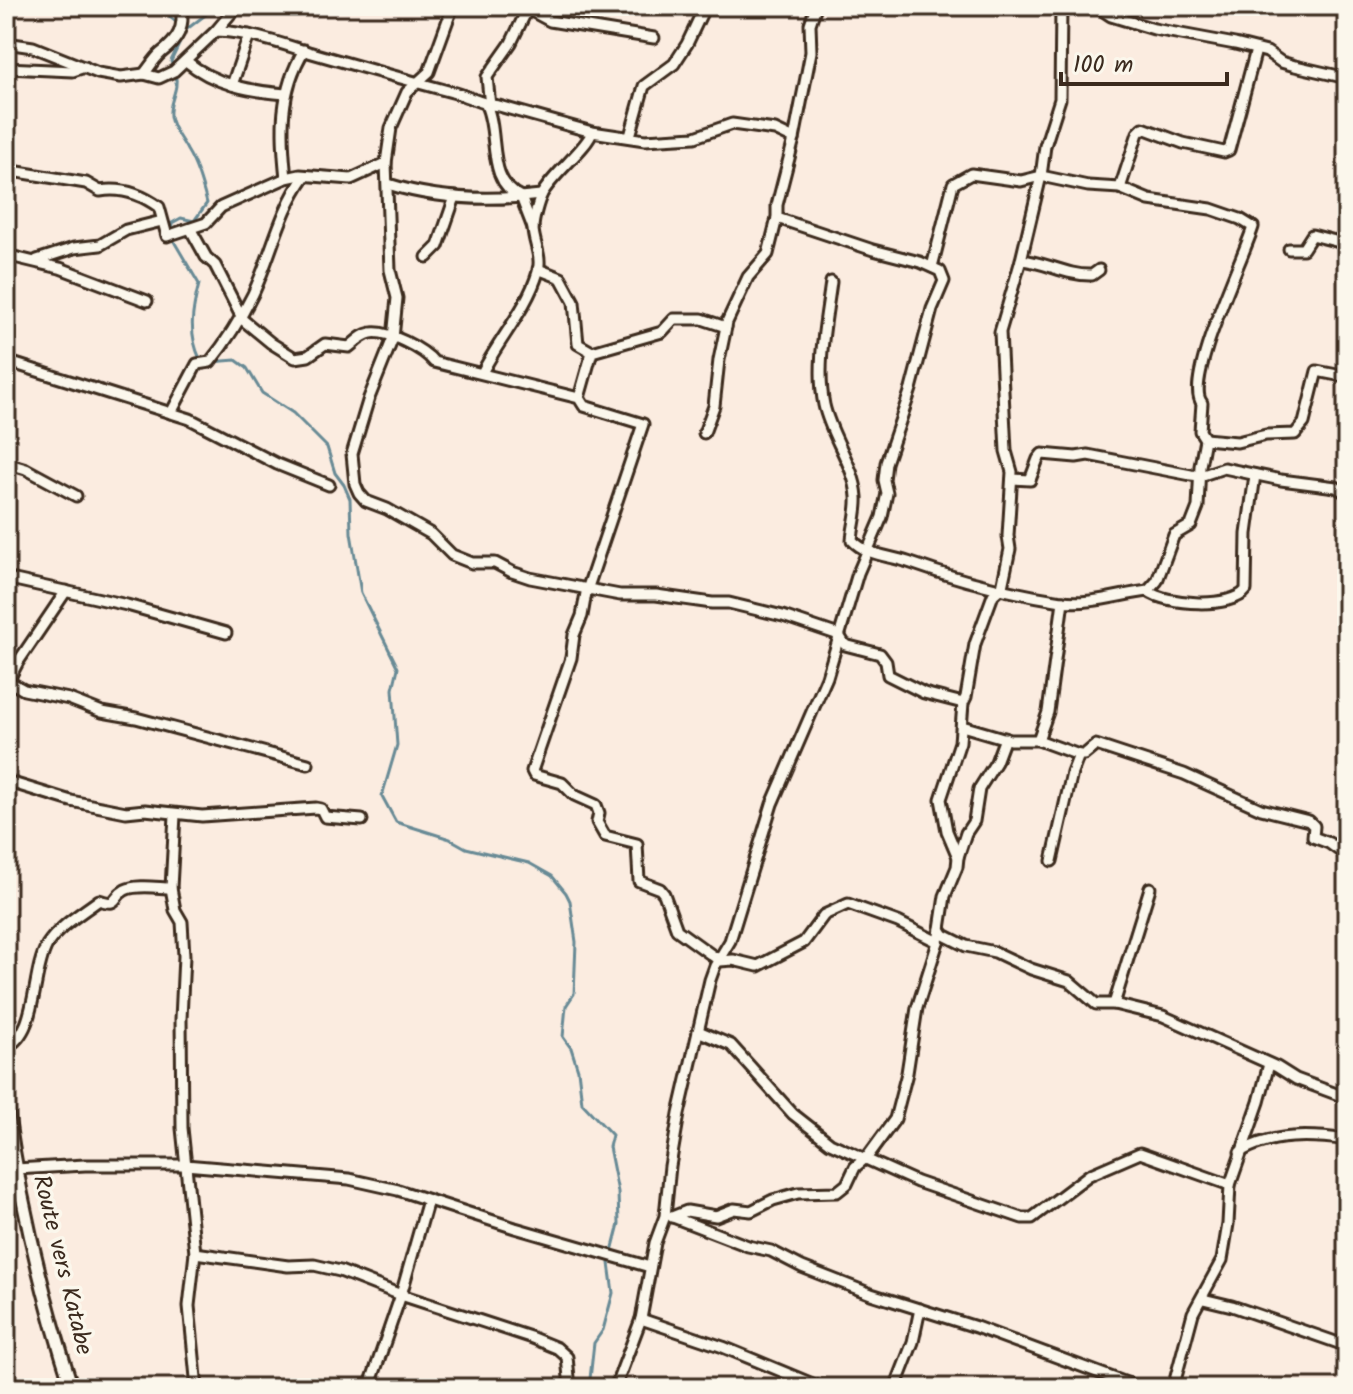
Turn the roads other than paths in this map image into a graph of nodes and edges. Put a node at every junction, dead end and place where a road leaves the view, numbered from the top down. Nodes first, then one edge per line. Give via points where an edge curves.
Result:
1 (181, 6) edge
2 (237, 6) edge
3 (453, 6) edge
4 (705, 6) edge
5 (816, 6) edge
6 (1061, 6) edge
7 (1096, 6) edge
8 (524, 8) edge
9 (216, 31) junction
10 (249, 35) junction
11 (654, 38) dead end
12 (6, 43) edge
13 (304, 50) junction
14 (1256, 50) junction
15 (186, 61) junction
16 (85, 67) junction
17 (6, 68) edge
18 (144, 74) junction
19 (1347, 78) edge
20 (418, 84) junction
21 (232, 85) junction
22 (286, 94) junction
23 (488, 106) junction
24 (592, 132) junction
25 (630, 136) junction
26 (794, 139) junction
27 (386, 163) junction
28 (6, 170) edge
29 (305, 176) junction
30 (1041, 176) junction
31 (286, 178) junction
32 (388, 184) junction
33 (1120, 188) junction
34 (541, 195) junction
35 (455, 197) junction
36 (521, 197) junction
37 (777, 218) junction
38 (162, 221) junction
39 (533, 229) junction
40 (191, 230) junction
41 (1347, 244) edge
42 (1289, 249) dead end
43 (6, 255) edge
44 (427, 257) dead end
45 (37, 260) junction
46 (1021, 260) junction
47 (932, 267) junction
48 (538, 269) junction
49 (1099, 270) dead end
50 (831, 282) dead end
51 (147, 301) dead end
52 (240, 315) junction
53 (726, 327) junction
54 (393, 338) junction
55 (592, 352) junction
56 (6, 361) edge
57 (482, 373) junction
58 (1347, 377) edge
59 (579, 398) junction
60 (171, 413) junction
61 (704, 433) dead end
62 (1205, 439) junction
63 (6, 463) edge
64 (1255, 475) junction
65 (1200, 476) junction
66 (1012, 479) junction
67 (329, 485) dead end
68 (1347, 494) edge
69 (76, 496) dead end
70 (867, 550) junction
71 (6, 578) edge
72 (588, 589) junction
73 (66, 591) junction
74 (999, 591) junction
75 (1148, 591) junction
76 (1063, 601) junction
77 (226, 633) dead end
78 (839, 635) junction
79 (7, 682) edge
80 (963, 703) junction
81 (962, 726) junction
82 (1005, 738) junction
83 (1038, 740) junction
84 (1079, 755) junction
85 (308, 764) dead end
86 (6, 781) edge
87 (175, 815) junction
88 (362, 820) dead end
89 (1347, 856) edge
90 (958, 857) junction
91 (1052, 861) dead end
92 (171, 888) junction
93 (1150, 888) dead end
94 (940, 929) junction
95 (938, 942) junction
96 (720, 961) junction
97 (1114, 1004) junction
98 (698, 1031) junction
99 (6, 1047) edge
100 (1269, 1064) junction
101 (1347, 1098) edge
102 (6, 1104) edge
103 (1347, 1140) edge
104 (1240, 1152) junction
105 (864, 1160) junction
106 (185, 1165) junction
107 (11, 1168) edge
108 (1230, 1185) junction
109 (428, 1200) junction
110 (669, 1216) junction
111 (195, 1253) junction
112 (650, 1267) junction
113 (401, 1295) junction
114 (1203, 1299) junction
115 (920, 1309) junction
116 (641, 1319) junction
117 (1347, 1346) edge
118 (72, 1388) edge
119 (197, 1388) edge
120 (369, 1388) edge
121 (570, 1388) edge
122 (615, 1388) edge
123 (822, 1388) edge
124 (895, 1388) edge
125 (1140, 1388) edge
126 (1173, 1388) edge

1 - 18 street via 183,24 176,40
2 - 9 street
3 - 20 street via 429,72
4 - 25 street via 674,64 644,86
5 - 26 street
6 - 30 street via 1060,99
7 - 14 street via 1154,29
8 - 11 street via 550,21
8 - 23 street via 511,43 487,77
9 - 10 street
9 - 15 street
10 - 13 street
10 - 21 street
12 - 16 street via 33,47
13 - 20 street
13 - 22 street
14 - 19 street via 1287,64
14 - 33 street via 1229,150 1183,143 1143,128
15 - 18 street via 168,76
15 - 21 street
16 - 17 street
16 - 18 street via 117,77
20 - 23 street
20 - 27 street via 408,90 395,116
21 - 22 street
22 - 31 street
23 - 24 street
23 - 36 street via 493,155 508,190
24 - 25 street
24 - 34 street
25 - 26 street via 651,141 693,138 732,124 775,130
26 - 37 street
27 - 29 street via 351,179
27 - 32 street
28 - 38 street via 86,183 100,191 129,191 157,205
29 - 31 street
29 - 52 street via 291,194
30 - 33 street
30 - 46 street
30 - 47 street via 1021,181 975,173 954,182
31 - 40 street via 225,205
32 - 35 street
32 - 54 street via 390,270 397,298
33 - 62 street via 1149,200 1211,209 1253,227 1211,332 1197,389
34 - 36 street
34 - 39 street
35 - 36 street
35 - 44 street via 438,246
36 - 39 street
37 - 47 street
37 - 53 street via 768,254 748,277
38 - 40 street via 167,236
38 - 45 street via 126,230 100,245
39 - 48 street
40 - 52 street
41 - 42 street via 1312,235 1303,249
43 - 45 street
45 - 51 street
46 - 49 street via 1083,275
46 - 66 street via 1000,332
47 - 70 street via 944,281 886,463 885,506
48 - 55 street via 561,278 574,302 578,344
48 - 57 street via 529,296
50 - 70 street via 823,396 856,488 852,540
52 - 54 street via 295,358 324,344 349,347 374,332
52 - 60 street via 210,362 197,364
53 - 55 street via 702,319 677,319 662,332
53 - 61 street via 714,406
54 - 57 street via 422,349 434,362
54 - 72 street via 352,454 355,484 363,498 425,530 457,558
55 - 59 street
56 - 60 street
57 - 59 street
58 - 62 street via 1317,371 1303,427 1293,435 1237,442
59 - 72 street via 584,406 643,424
60 - 67 street
62 - 65 street
63 - 69 street
64 - 65 street via 1224,468
64 - 68 street via 1336,487
64 - 75 street via 1244,594 1235,600 1182,602
65 - 66 street via 1106,457 1045,454 1030,480
65 - 75 street via 1200,501 1191,525 1174,535
66 - 74 street via 1010,549
70 - 74 street
70 - 78 street
71 - 73 street
72 - 78 street via 729,603
72 - 96 street via 532,773 562,783 596,805 605,836 637,844 639,881 660,889 677,930
73 - 77 street
73 - 79 street
74 - 76 street
74 - 80 street via 975,644
75 - 76 street
76 - 83 street via 1048,712
78 - 80 street via 845,645 880,654 888,675 924,693
78 - 96 street via 827,677 772,804
79 - 85 street
80 - 81 street
81 - 82 street
81 - 90 street via 941,799
82 - 83 street
82 - 90 street via 979,789 974,821
83 - 84 street
84 - 89 street via 1096,745 1184,774 1261,809 1302,818 1313,824 1314,838
84 - 91 street
86 - 87 street via 92,806
87 - 88 street via 316,808 325,817
87 - 92 street
90 - 94 street
92 - 99 street via 132,888 109,904 99,900 53,936 41,958 29,1019 17,1040
92 - 106 street via 182,922 184,956
93 - 97 street
94 - 95 street
94 - 97 street via 966,946 1069,981 1096,1004
95 - 96 street via 848,904 824,915 804,942 763,965
95 - 105 street via 917,1008 895,1119
96 - 98 street
97 - 100 street via 1163,1016
98 - 105 street via 731,1045 817,1135
98 - 110 street via 674,1143
100 - 101 street
100 - 104 street
102 - 107 street, Route vers Katabe
103 - 104 street via 1291,1137
104 - 108 street
105 - 108 street via 1024,1218 1032,1218 1094,1172 1140,1153
105 - 110 street via 837,1192 798,1193 751,1211
106 - 107 street
106 - 109 street via 349,1179
106 - 111 street
107 - 118 street, Route vers Katabe
108 - 114 street via 1222,1260
109 - 112 street
109 - 113 street
110 - 112 street
110 - 115 street
111 - 113 street via 322,1266
111 - 119 street via 189,1306
112 - 116 street
113 - 120 street
113 - 121 street via 557,1348 567,1357
114 - 117 street
114 - 126 street via 1193,1313
115 - 124 street
115 - 125 street
116 - 122 street
116 - 123 street

